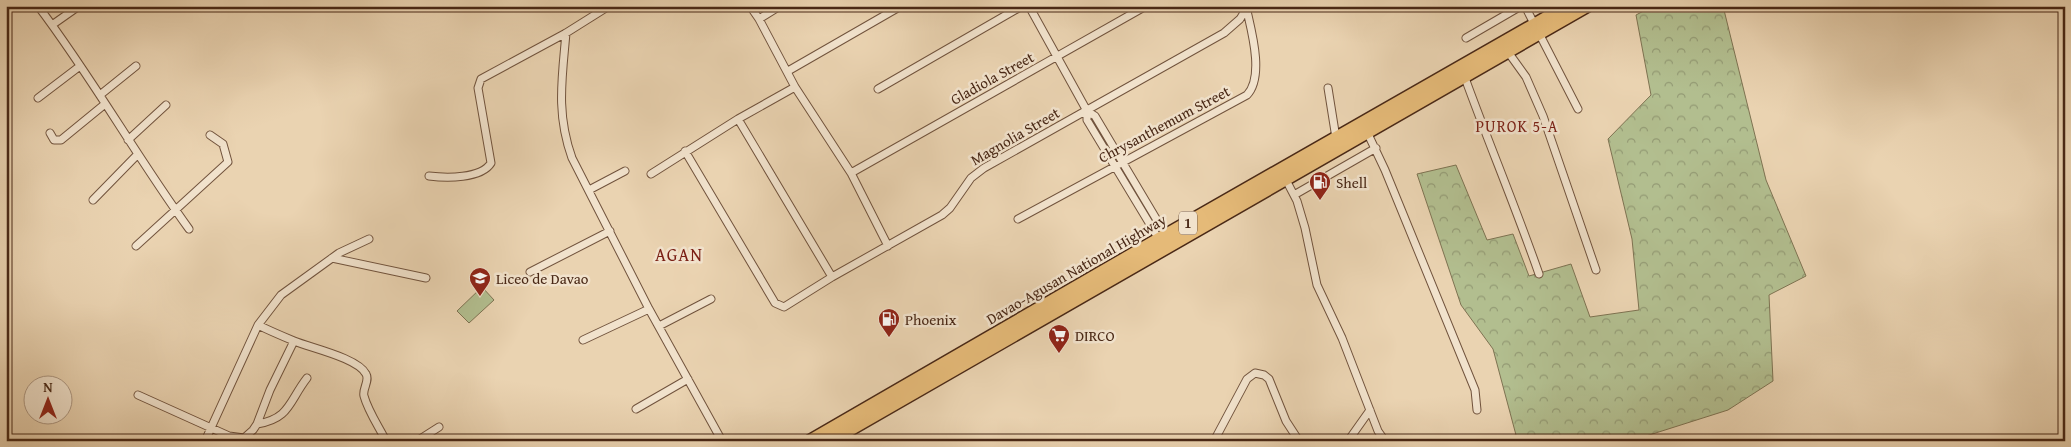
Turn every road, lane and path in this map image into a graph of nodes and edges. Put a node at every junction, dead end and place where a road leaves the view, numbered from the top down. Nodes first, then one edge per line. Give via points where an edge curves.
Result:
1 (38, 6) edge
2 (79, 6) edge
3 (609, 6) edge
4 (750, 6) edge
5 (780, 6) edge
6 (901, 6) edge
7 (1022, 6) edge
8 (1029, 6) edge
9 (1146, 6) edge
10 (1521, 6) edge
11 (1525, 6) edge
12 (1567, 6) edge
13 (1587, 6) edge
14 (1247, 9) edge
15 (759, 19) junction
16 (52, 25) junction
17 (1537, 29) junction
18 (566, 33) junction
19 (1466, 38) dead end
20 (1508, 52) junction
21 (1057, 57) junction
22 (80, 66) junction
23 (136, 66) dead end
24 (788, 71) junction
25 (1465, 78) junction
26 (796, 87) junction
27 (1328, 88) dead end
28 (878, 89) dead end
29 (100, 95) junction
30 (38, 98) dead end
31 (105, 104) junction
32 (166, 105) dead end
33 (1578, 109) dead end
34 (1088, 111) junction
35 (738, 118) junction
36 (50, 133) dead end
37 (210, 134) dead end
38 (1368, 134) junction
39 (1336, 138) junction
40 (128, 140) junction
41 (1376, 148) junction
42 (685, 151) junction
43 (137, 155) junction
44 (1122, 161) junction
45 (1115, 165) junction
46 (626, 171) dead end
47 (851, 173) junction
48 (651, 174) dead end
49 (1283, 175) junction
50 (429, 176) dead end
51 (589, 190) junction
52 (1294, 195) junction
53 (93, 200) dead end
54 (176, 211) junction
55 (1018, 219) dead end
56 (189, 229) dead end
57 (610, 231) junction
58 (369, 239) dead end
59 (1165, 241) junction
60 (136, 246) dead end
61 (888, 246) junction
62 (332, 258) junction
63 (1596, 270) dead end
64 (530, 272) dead end
65 (1539, 274) dead end
66 (832, 277) junction
67 (426, 278) dead end
68 (712, 299) dead end
69 (650, 309) junction
70 (258, 325) junction
71 (659, 326) junction
72 (582, 340) dead end
73 (294, 341) junction
74 (307, 378) dead end
75 (688, 379) junction
76 (138, 395) dead end
77 (636, 409) dead end
78 (1370, 410) junction
79 (1477, 410) dead end
80 (257, 424) junction
81 (439, 427) dead end
82 (211, 428) junction
83 (204, 441) edge
84 (386, 441) edge
85 (417, 441) edge
86 (722, 441) edge
87 (810, 441) edge
88 (830, 441) edge
89 (1214, 441) edge
90 (1299, 441) edge
91 (1348, 441) edge
92 (1385, 441) edge

1 - 16 street
2 - 16 street
3 - 18 street
4 - 15 street
5 - 15 street
6 - 24 street
7 - 28 street
8 - 21 street
9 - 21 street, Gladiola Street
10 - 19 street
11 - 17 street
12 - 17 highway, Davao-Agusan National Highway / 1
13 - 17 highway, Davao-Agusan National Highway / 1
14 - 34 street, Magnolia Street via 1224,33
14 - 44 street, Chrysanthemum Street via 1256,71 1252,90
15 - 24 street
16 - 22 street
17 - 20 highway, Davao-Agusan National Highway / 1
17 - 33 street
17 - 39 highway, Davao-Agusan National Highway / 1
18 - 50 street via 478,83 492,159 489,167 448,178
18 - 51 street via 561,83 562,126 572,158
20 - 25 highway, Davao-Agusan National Highway / 1
20 - 63 street via 1526,77 1541,110
21 - 34 street
21 - 47 street, Gladiola Street
22 - 29 street
22 - 30 street
23 - 29 street
24 - 26 street
25 - 38 highway, Davao-Agusan National Highway / 1
25 - 65 street
26 - 35 street
26 - 47 street
27 - 39 street
29 - 31 street
31 - 36 street via 61,140 54,140
31 - 40 street
32 - 40 street
34 - 44 street via 1095,116
34 - 45 street via 1087,120
34 - 61 street, Magnolia Street via 984,168 964,186 942,215
35 - 42 street
35 - 66 street
37 - 54 street via 223,144 228,162
38 - 41 street
38 - 49 highway, Davao-Agusan National Highway / 1
39 - 49 highway, Davao-Agusan National Highway / 1
40 - 43 street
41 - 52 street
41 - 79 street via 1475,390
42 - 48 street
42 - 66 street, Magnolia Street via 775,304 784,307
43 - 53 street
43 - 54 street
44 - 45 street, Chrysanthemum Street
44 - 59 street
45 - 55 street, Chrysanthemum Street
45 - 59 street
46 - 51 street
47 - 61 street
49 - 52 street
49 - 59 highway, Davao-Agusan National Highway / 1
51 - 57 street
52 - 78 street via 1317,284
54 - 56 street
54 - 60 street
57 - 64 street
57 - 69 street
58 - 62 street
59 - 87 highway, Davao-Agusan National Highway / 1
59 - 88 highway, Davao-Agusan National Highway / 1
61 - 66 street, Magnolia Street
62 - 67 street
62 - 70 street via 281,294
68 - 71 street
69 - 71 street
69 - 72 street
70 - 73 street
70 - 82 street
71 - 75 street
73 - 80 street
73 - 84 street via 351,362 366,373 365,399
74 - 80 street via 285,412 272,422
75 - 77 street
75 - 86 street
76 - 82 street
78 - 91 street
78 - 92 street
80 - 82 street via 244,438 228,436
81 - 85 street
82 - 83 street
89 - 90 street via 1247,378 1255,373 1269,380 1286,421

